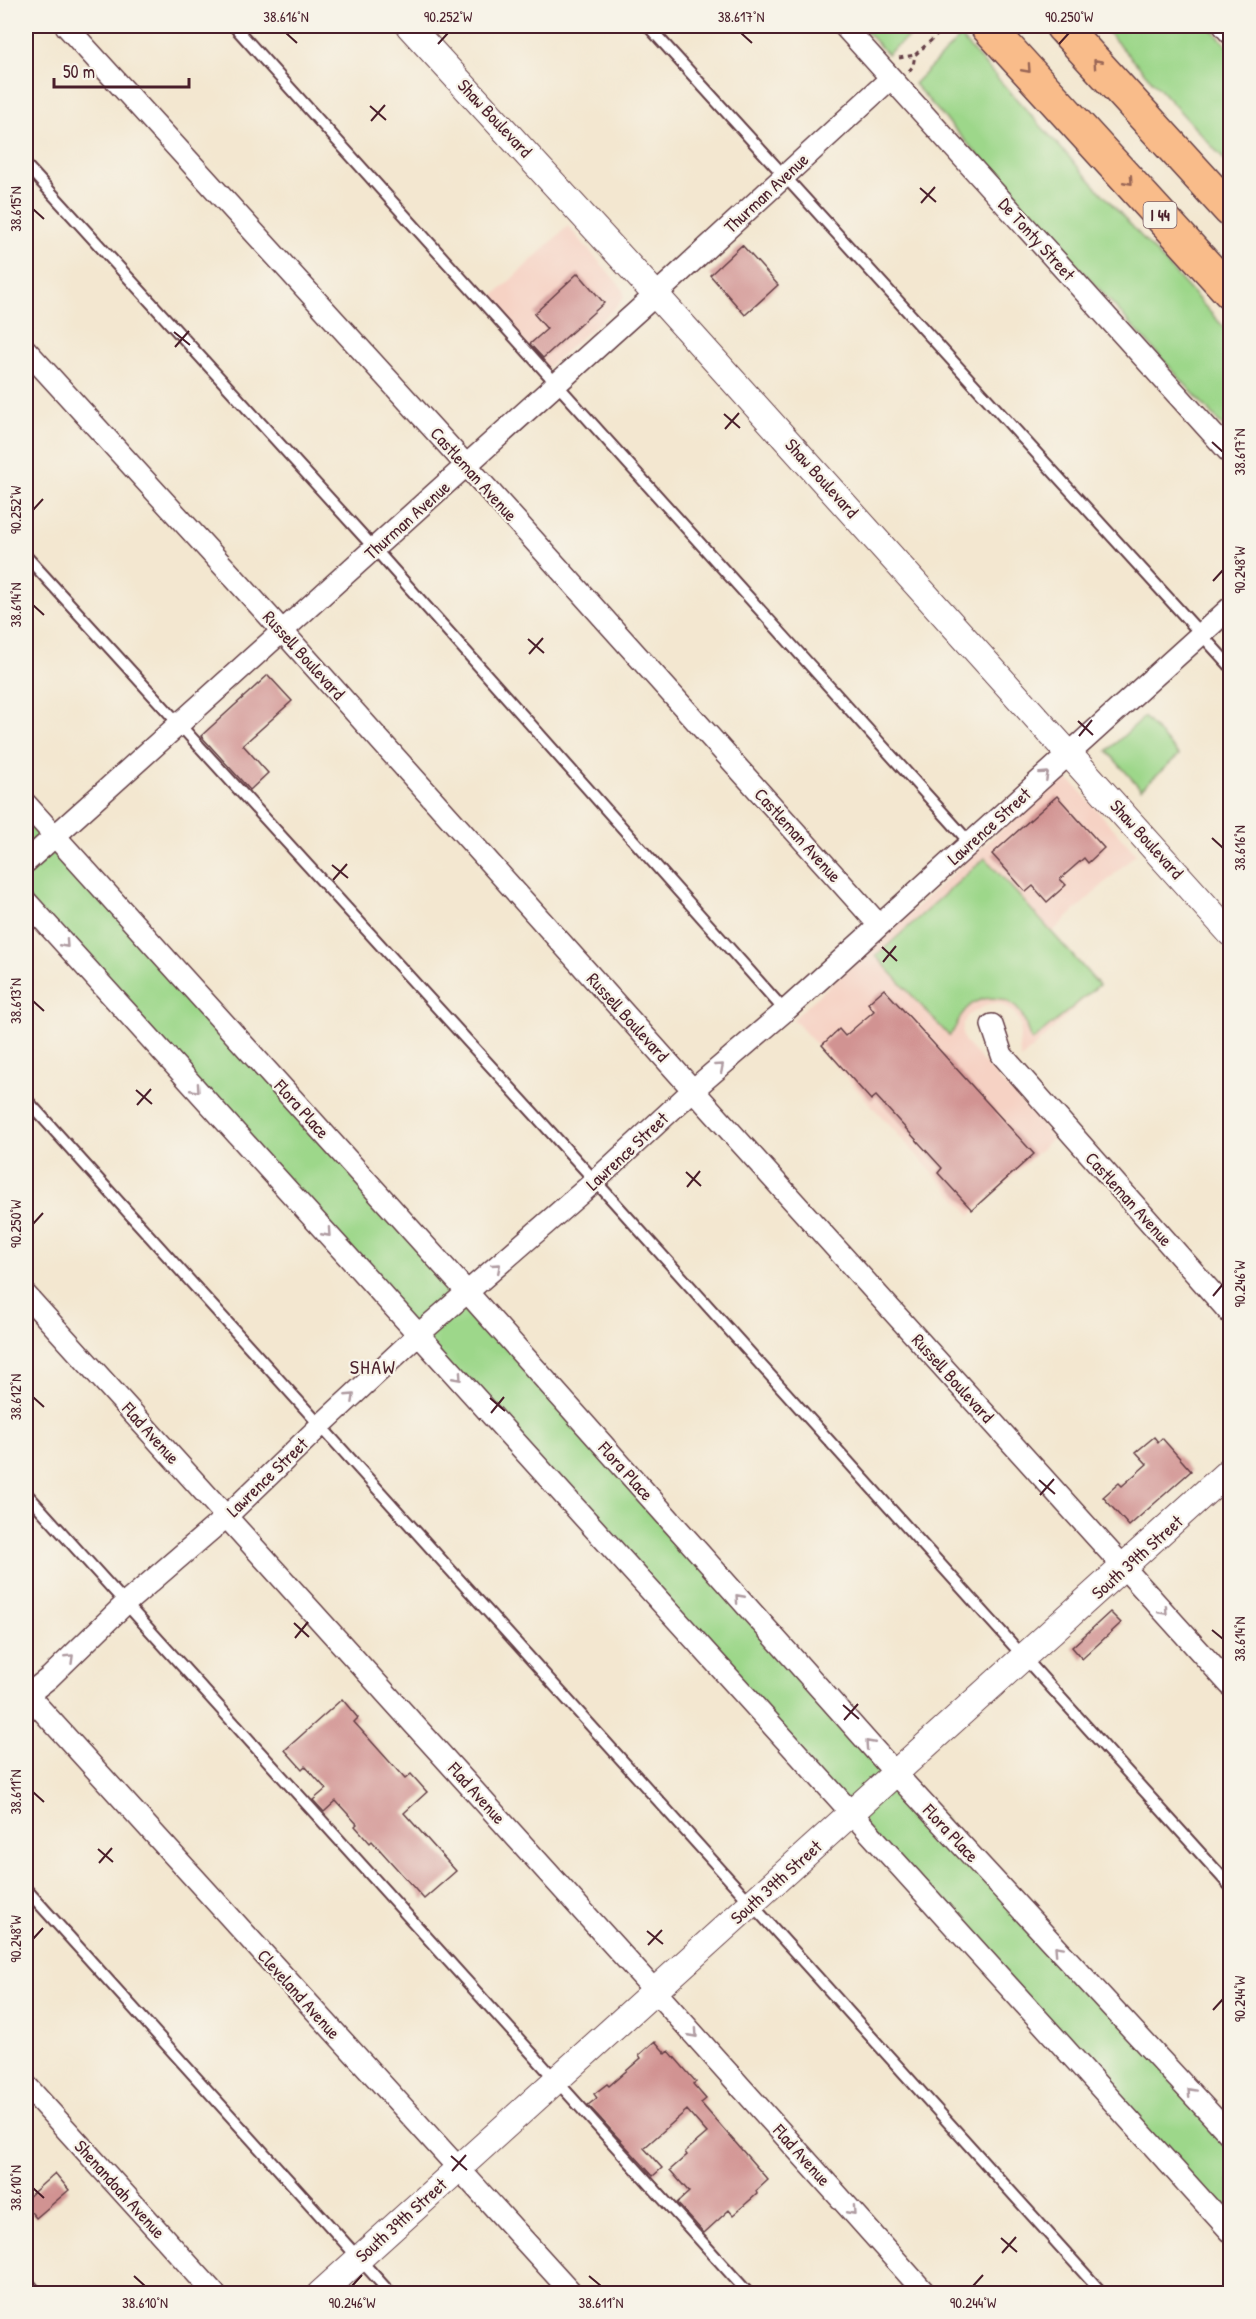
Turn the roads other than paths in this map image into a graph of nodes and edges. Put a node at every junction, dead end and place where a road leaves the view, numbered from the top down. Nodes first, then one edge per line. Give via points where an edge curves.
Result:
1 (66, 26) edge
2 (234, 26) edge
3 (410, 26) edge
4 (648, 26) edge
5 (844, 26) edge
6 (987, 26) edge
7 (1062, 26) edge
8 (1224, 26) edge
9 (1230, 33) edge
10 (891, 78) junction
11 (26, 165) edge
12 (783, 176) junction
13 (1230, 210) edge
14 (1230, 292) edge
15 (656, 295) junction
16 (26, 350) edge
17 (556, 385) junction
18 (1230, 453) edge
19 (467, 466) junction
20 (375, 549) junction
21 (26, 556) edge
22 (1230, 608) edge
23 (283, 632) junction
24 (1202, 634) junction
25 (1230, 666) edge
26 (180, 725) junction
27 (1070, 753) junction
28 (26, 804) edge
29 (55, 836) junction
30 (970, 843) junction
31 (26, 862) edge
32 (26, 901) edge
33 (879, 925) junction
34 (1230, 933) edge
35 (785, 1011) junction
36 (992, 1025) dead end
37 (693, 1090) junction
38 (26, 1099) edge
39 (595, 1181) junction
40 (468, 1293) junction
41 (26, 1295) edge
42 (1230, 1313) edge
43 (419, 1334) junction
44 (321, 1425) junction
45 (1230, 1470) edge
46 (26, 1493) edge
47 (227, 1516) junction
48 (1125, 1568) junction
49 (126, 1603) junction
50 (1024, 1658) junction
51 (1230, 1684) edge
52 (26, 1694) edge
53 (896, 1774) junction
54 (852, 1813) junction
55 (1230, 1886) edge
56 (26, 1889) edge
57 (752, 1903) junction
58 (655, 1990) junction
59 (556, 2080) junction
60 (26, 2085) edge
61 (1230, 2135) edge
62 (458, 2169) junction
63 (1230, 2231) edge
64 (359, 2257) junction
65 (26, 2280) edge
66 (38, 2294) edge
67 (215, 2294) edge
68 (320, 2294) edge
69 (391, 2294) edge
70 (573, 2294) edge
71 (749, 2294) edge
72 (926, 2294) edge
73 (1103, 2294) edge

1 - 19 street, Castleman Avenue
2 - 17 lane
3 - 15 street, Shaw Boulevard
4 - 12 lane
5 - 10 street, De Tonty Street
6 -> 14 highway, I 44
13 -> 7 highway
8 - 9 street
10 - 12 street, Thurman Avenue
10 - 18 street, De Tonty Street
11 - 20 lane
12 - 15 street, Thurman Avenue
12 - 24 lane
15 - 17 street, Thurman Avenue
15 - 27 street, Shaw Boulevard
16 - 23 street, Russell Boulevard
17 - 19 street, Thurman Avenue
17 - 30 lane
19 - 20 street, Thurman Avenue
19 - 33 street, Castleman Avenue
20 - 23 street, Thurman Avenue
20 - 35 lane
21 - 26 lane
22 - 24 street, Lawrence Street
23 - 26 street, Thurman Avenue
23 - 37 street, Russell Boulevard
24 - 25 lane
24 - 27 street, Lawrence Street
26 - 29 street, Thurman Avenue
26 - 39 lane
30 -> 27 street, Lawrence Street
27 - 34 street, Shaw Boulevard
28 - 29 street, Flora Place
29 - 31 street, Thurman Avenue
29 - 40 street, Flora Place
30 - 33 street, Lawrence Street
32 -> 43 street
33 - 35 street, Lawrence Street
37 -> 35 street, Lawrence Street
36 - 42 street, Castleman Avenue via 1002,1055
37 - 39 street, Lawrence Street
37 - 48 street, Russell Boulevard
38 - 44 lane
40 -> 39 street, Lawrence Street
39 - 50 lane
40 - 43 street, Lawrence Street
53 -> 40 street, Flora Place
41 - 47 street, Flad Avenue
44 -> 43 street, Lawrence Street
43 -> 54 street
44 - 47 street, Lawrence Street
44 - 57 lane
45 - 48 street, South 39th Street
46 - 49 lane
47 - 49 street, Lawrence Street
47 - 58 street, Flad Avenue
48 - 50 street, South 39th Street
48 -> 51 street, Russell Boulevard
52 -> 49 street, Lawrence Street via 49,1678
49 - 59 lane
50 - 53 street, South 39th Street
50 - 55 lane
52 - 62 street, Cleveland Avenue
53 - 54 street, South 39th Street
61 -> 53 street, Flora Place
54 - 57 street, South 39th Street
54 - 63 street
56 - 64 lane
57 - 58 street, South 39th Street
57 - 73 lane
58 - 59 street, South 39th Street
58 -> 72 street, Flad Avenue
59 - 62 street, South 39th Street
59 - 71 lane
60 - 67 street, Shenandoah Avenue
62 - 64 street, South 39th Street
62 - 70 street, Cleveland Avenue
64 - 68 street, South 39th Street
64 - 69 lane
65 - 66 lane

